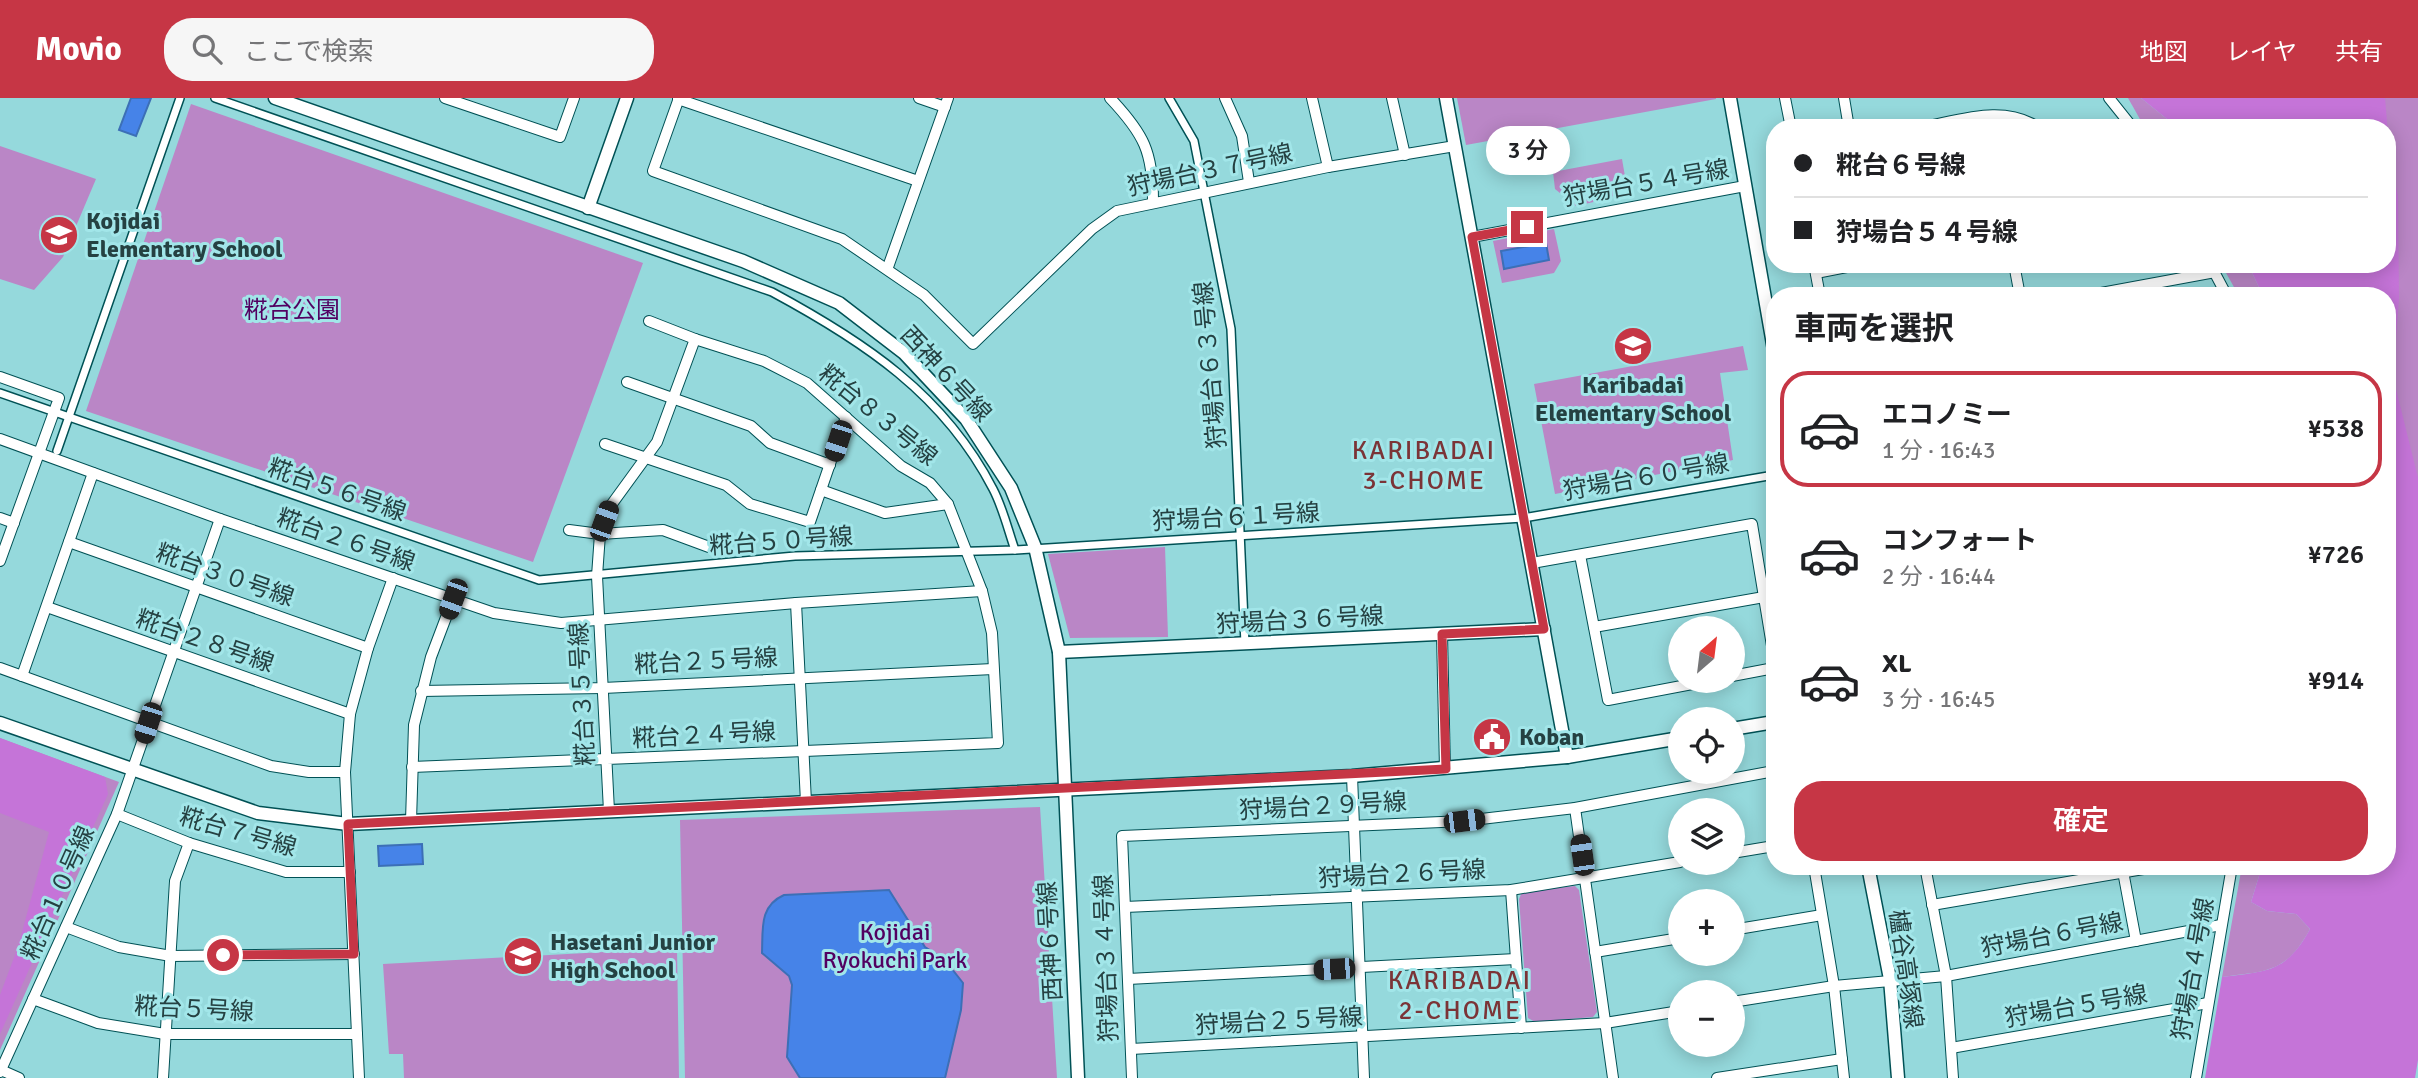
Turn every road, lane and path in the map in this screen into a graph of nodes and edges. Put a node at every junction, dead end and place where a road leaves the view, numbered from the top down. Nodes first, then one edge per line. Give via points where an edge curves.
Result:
1 (180, 98) edge
2 (215, 98) edge
3 (275, 98) edge
4 (445, 98) edge
5 (574, 98) edge
6 (627, 98) edge
7 (919, 98) edge
8 (1169, 98) edge
9 (1225, 98) edge
10 (1312, 98) edge
11 (1392, 98) edge
12 (1446, 98) edge
13 (1730, 98) edge
14 (1786, 98) edge
15 (1844, 98) edge
16 (2109, 98) edge
17 (679, 99) edge
18 (1112, 99) edge
19 (947, 103) edge
20 (1790, 119) edge
21 (1848, 119) edge
22 (1969, 119) edge
23 (2026, 119) edge
24 (2126, 119) edge
25 (1455, 146) junction
26 (1405, 155) junction
27 (1328, 167) junction
28 (919, 181) junction
29 (1249, 183) junction
30 (1745, 187) junction
31 (1206, 191) junction
32 (1153, 201) junction
33 (588, 208) junction
34 (1472, 237) junction
35 (888, 267) junction
36 (2189, 273) edge
37 (2126, 287) edge
38 (1766, 305) edge
39 (649, 321) dead end
40 (695, 339) junction
41 (0, 377) edge
42 (627, 382) dead end
43 (0, 393) edge
44 (673, 398) junction
45 (53, 412) junction
46 (68, 417) junction
47 (846, 417) junction
48 (0, 439) edge
49 (605, 444) dead end
50 (57, 451) dead end
51 (38, 453) junction
52 (646, 457) junction
53 (830, 465) junction
54 (93, 473) junction
55 (1766, 476) edge
56 (821, 491) junction
57 (948, 504) junction
58 (0, 518) edge
59 (1523, 518) junction
60 (220, 519) junction
61 (14, 523) junction
62 (569, 530) dead end
63 (600, 534) junction
64 (1241, 536) junction
65 (69, 542) junction
66 (709, 547) dead end
67 (1035, 547) junction
68 (1015, 550) junction
69 (968, 551) junction
70 (1580, 555) junction
71 (0, 561) edge
72 (1532, 563) junction
73 (597, 576) junction
74 (393, 578) junction
75 (195, 587) junction
76 (982, 591) junction
77 (1764, 597) junction
78 (453, 599) junction
79 (796, 603) junction
80 (47, 607) junction
81 (1766, 609) edge
82 (600, 620) junction
83 (1594, 627) junction
84 (1544, 629) junction
85 (1442, 634) junction
86 (1245, 644) junction
87 (368, 648) junction
88 (173, 652) junction
89 (1059, 652) junction
90 (0, 668) edge
91 (993, 669) junction
92 (1766, 670) edge
93 (1745, 674) edge
94 (22, 676) junction
95 (801, 677) junction
96 (603, 688) junction
97 (1668, 689) edge
98 (421, 691) junction
99 (350, 714) junction
100 (0, 723) edge
101 (148, 723) junction
102 (1766, 723) edge
103 (1745, 727) edge
104 (1668, 740) edge
105 (998, 743) joint
106 (804, 751) junction
107 (1567, 757) junction
108 (606, 761) junction
109 (412, 767) junction
110 (133, 769) junction
111 (1446, 769) junction
112 (345, 772) junction
113 (1766, 772) edge
114 (1352, 776) junction
115 (1064, 791) junction
116 (806, 802) junction
117 (1575, 808) junction
118 (609, 811) junction
119 (117, 814) junction
120 (411, 821) junction
121 (348, 824) junction
122 (1354, 827) junction
123 (1122, 836) joint
124 (189, 842) junction
125 (1766, 847) edge
126 (1745, 851) edge
127 (1668, 864) edge
128 (350, 872) junction
129 (1815, 875) edge
130 (1870, 875) edge
131 (1926, 875) edge
132 (2096, 875) edge
133 (2124, 875) edge
134 (2230, 875) edge
135 (1585, 879) junction
136 (1511, 890) junction
137 (1357, 897) junction
138 (1932, 905) junction
139 (1125, 907) junction
140 (1822, 915) junction
141 (2221, 925) junction
142 (65, 927) junction
143 (1745, 927) edge
144 (1668, 940) edge
145 (2136, 941) junction
146 (1595, 952) junction
147 (354, 954) junction
148 (171, 956) junction
149 (1516, 959) junction
150 (1360, 968) junction
151 (1946, 976) junction
152 (1128, 979) junction
153 (1890, 979) junction
154 (1834, 986) junction
155 (33, 999) junction
156 (1745, 1000) edge
157 (2208, 1003) junction
158 (1668, 1013) edge
159 (1605, 1023) junction
160 (1521, 1028) junction
161 (165, 1034) junction
162 (357, 1034) junction
163 (1363, 1038) junction
164 (1951, 1048) junction
165 (1131, 1049) junction
166 (1842, 1059) junction
167 (0, 1071) edge
168 (19, 1078) edge
169 (163, 1078) edge
170 (359, 1078) edge
171 (1078, 1078) edge
172 (1132, 1078) edge
173 (1364, 1078) edge
174 (1613, 1078) edge
175 (1717, 1078) edge
176 (1844, 1078) edge
177 (1898, 1078) edge
178 (1953, 1078) edge
179 (2196, 1078) edge

1 - 46 street
2 - 68 street via 772,292 822,319 878,355 929,397 993,490
3 - 33 street, 西神６号線
4 - 5 street via 560,137
6 - 33 street
7 - 19 street
8 - 31 street, 狩場台６３号線 via 1194,141
9 - 29 street via 1242,136
10 - 27 street
11 - 26 street
12 - 25 street
13 - 30 street
14 - 20 street
15 - 21 street
16 - 24 street
17 - 28 street
17 - 35 street, 狩場台３７号線 via 653,171 842,239
18 - 32 street via 1141,136 1153,166
19 - 28 street
22 - 23 street via 2003,113
25 - 26 street, 狩場台３７号線
25 - 34 street
26 - 27 street, 狩場台３７号線
27 - 29 street, 狩場台３７号線
28 - 35 street
29 - 31 street, 狩場台３７号線
30 - 34 street, 狩場台５４号線
30 - 38 street
31 - 32 street, 狩場台３７号線
31 - 64 street, 狩場台６３号線 via 1231,329
32 - 35 street, 狩場台３７号線 via 1117,211 1092,229 973,344
33 - 67 street, 西神６号線 via 743,261 839,303 904,353 966,419 1011,488
34 - 59 street
36 - 37 street
39 - 40 street, 糀台８３号線
40 - 44 street
40 - 47 street, 糀台８３号線 via 764,360 807,383
41 - 45 street via 59,398
42 - 44 street
43 - 45 street, 糀台５６号線
44 - 52 street via 657,442
44 - 53 street via 751,426 770,443
45 - 46 street, 糀台５６号線
45 - 51 street
46 - 50 street
46 - 73 street, 糀台５６号線 via 539,580
47 - 53 street
47 - 57 street, 糀台８３号線 via 901,466 930,483
48 - 51 street, 糀台２６号線
49 - 52 street
51 - 54 street, 糀台２６号線
51 - 61 street
52 - 56 street via 726,485 750,504 810,522
52 - 63 street via 609,508
53 - 56 street
54 - 60 street, 糀台２６号線
54 - 65 street
55 - 59 street, 狩場台６０号線
56 - 57 street via 885,513
57 - 69 street, 糀台８３号線
58 - 61 street
59 - 64 street, 狩場台６１号線
59 - 72 street
60 - 74 street, 糀台２６号線
60 - 75 street, 糀台１０号線
61 - 71 street
62 - 63 street
63 - 66 street via 663,530
63 - 73 street
64 - 67 street, 狩場台６１号線
64 - 86 street, 狩場台６３号線
65 - 75 street, 糀台３０号線
65 - 80 street
67 - 68 street, 狩場台６１号線
67 - 89 street, 西神６号線
68 - 69 street, 糀台５０号線
69 - 73 street, 糀台５０号線 via 795,556
69 - 76 street, 糀台８３号線
70 - 72 street
70 - 77 street via 1752,524
70 - 83 street
72 - 84 street
73 - 82 street, 糀台３５号線
74 - 78 street, 糀台２６号線
74 - 87 street
75 - 87 street, 糀台３０号線
75 - 88 street, 糀台１０号線
76 - 79 street, 糀台２６号線
76 - 91 street, 糀台８３号線 via 992,633
77 - 81 street
77 - 83 street
78 - 82 street, 糀台２６号線 via 522,618 561,623
78 - 98 street
79 - 82 street, 糀台２６号線
79 - 95 street
80 - 88 street, 糀台２８号線
80 - 94 street
82 - 96 street, 糀台３５号線
83 - 97 street via 1608,700
84 - 85 street, 狩場台３６号線
84 - 107 street
85 - 86 street, 狩場台３６号線
85 - 111 street
86 - 89 street, 狩場台３６号線
87 - 99 street
88 - 99 street, 糀台２８号線
88 - 101 street, 糀台１０号線
89 - 115 street, 西神６号線
90 - 94 street
91 - 95 street, 糀台２５号線
91 - 105 street, 糀台８３号線
92 - 93 street
94 - 101 street
95 - 96 street, 糀台２５号線
95 - 106 street
96 - 98 street, 糀台２５号線
96 - 108 street, 糀台３５号線
98 - 109 street
99 - 112 street
100 - 110 street
101 - 110 street, 糀台１０号線
101 - 112 street via 271,766
102 - 103 street
104 - 107 street
105 - 106 street, 糀台２４号線
106 - 108 street, 糀台２４号線
106 - 116 street
107 - 111 street
108 - 109 street, 糀台２４号線
108 - 118 street, 糀台３５号線
109 - 120 street
110 - 119 street, 糀台１０号線
110 - 121 street via 258,813
111 - 114 street
112 - 121 street
113 - 117 street, 狩場台２９号線
114 - 115 street
114 - 122 street
115 - 116 street
115 - 171 street, 西神６号線
116 - 118 street
117 - 122 street, 狩場台２９号線
117 - 135 street
118 - 120 street
119 - 124 street, 糀台７号線
119 - 142 street, 糀台１０号線
120 - 121 street
121 - 128 street
122 - 123 street, 狩場台２９号線
122 - 137 street
123 - 139 street, 狩場台３４号線
124 - 128 street, 糀台７号線 via 286,872
124 - 148 street via 175,881
125 - 126 street
127 - 135 street, 狩場台２６号線
128 - 147 street
129 - 140 street
130 - 153 street, 櫨谷高塚線
131 - 138 street
132 - 138 street
133 - 145 street
134 - 141 street, 狩場台４号線
135 - 136 street, 狩場台２６号線
135 - 146 street
136 - 137 street, 狩場台２６号線
136 - 149 street
137 - 139 street, 狩場台２６号線
137 - 150 street
138 - 151 street
139 - 152 street, 狩場台３４号線
140 - 143 street
140 - 154 street
141 - 145 street, 狩場台６号線
141 - 157 street, 狩場台４号線
142 - 148 street via 119,947
142 - 155 street, 糀台１０号線
144 - 146 street
145 - 151 street, 狩場台６号線
146 - 159 street
147 - 148 street
147 - 162 street
148 - 161 street
149 - 150 street
149 - 160 street
150 - 152 street
150 - 163 street
151 - 153 street, 狩場台６号線
151 - 164 street
152 - 165 street, 狩場台３４号線
153 - 154 street
153 - 177 street, 櫨谷高塚線
154 - 156 street
154 - 166 street
155 - 161 street, 糀台５号線 via 98,1023
155 - 167 street, 糀台１０号線
157 - 164 street, 狩場台５号線
157 - 179 street, 狩場台４号線
158 - 159 street, 狩場台２５号線
159 - 160 street, 狩場台２５号線
159 - 174 street
160 - 163 street, 狩場台２５号線
161 - 162 street, 糀台５号線
161 - 169 street
162 - 170 street
163 - 165 street, 狩場台２５号線
163 - 173 street
164 - 178 street
165 - 172 street, 狩場台３４号線
166 - 175 street
166 - 176 street
167 - 168 street

